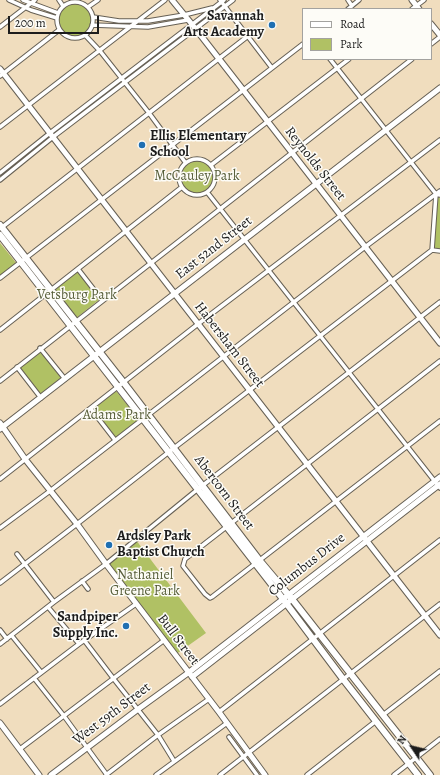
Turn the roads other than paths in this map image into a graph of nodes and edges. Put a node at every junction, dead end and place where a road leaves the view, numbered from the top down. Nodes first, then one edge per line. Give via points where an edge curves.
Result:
1 (9, 0) edge
2 (23, 0) edge
3 (35, 0) edge
4 (59, 0) edge
5 (98, 0) edge
6 (165, 0) edge
7 (172, 0) edge
8 (232, 0) edge
9 (348, 0) edge
10 (359, 0) edge
11 (412, 0) edge
12 (424, 0) edge
13 (222, 1) edge
14 (30, 4) junction
15 (63, 6) junction
16 (224, 6) junction
17 (352, 6) junction
18 (88, 7) junction
19 (215, 7) junction
20 (25, 8) junction
21 (349, 8) edge
22 (416, 8) edge
23 (58, 13) junction
24 (184, 15) junction
25 (93, 17) junction
26 (56, 18) junction
27 (137, 21) junction
28 (192, 24) junction
29 (92, 25) junction
30 (432, 25) edge
31 (0, 27) edge
32 (130, 27) junction
33 (59, 30) junction
34 (84, 35) junction
35 (248, 36) junction
36 (440, 36) edge
37 (432, 43) edge
38 (302, 45) edge
39 (100, 51) junction
40 (218, 59) junction
41 (331, 60) edge
42 (348, 60) edge
43 (411, 60) edge
44 (272, 68) junction
45 (337, 68) junction
46 (1, 73) edge
47 (123, 80) junction
48 (440, 88) edge
49 (243, 91) junction
50 (361, 99) junction
51 (29, 106) junction
52 (149, 113) junction
53 (267, 122) junction
54 (0, 127) edge
55 (386, 130) junction
56 (51, 135) junction
57 (440, 140) edge
58 (173, 145) junction
59 (292, 153) junction
60 (186, 162) junction
61 (411, 162) junction
62 (211, 165) junction
63 (77, 168) junction
64 (1, 171) edge
65 (0, 180) edge
66 (316, 184) junction
67 (182, 187) junction
68 (440, 191) edge
69 (207, 192) junction
70 (438, 194) edge
71 (102, 200) junction
72 (220, 209) junction
73 (340, 215) junction
74 (1, 227) edge
75 (126, 231) junction
76 (0, 235) edge
77 (245, 240) junction
78 (365, 247) junction
79 (432, 250) junction
80 (440, 252) edge
81 (24, 260) junction
82 (151, 263) junction
83 (78, 269) junction
84 (269, 271) junction
85 (0, 278) edge
86 (391, 280) junction
87 (48, 292) junction
88 (175, 294) junction
89 (102, 300) junction
90 (294, 302) junction
91 (440, 302) edge
92 (420, 318) junction
93 (73, 323) junction
94 (198, 324) junction
95 (0, 330) edge
96 (320, 336) junction
97 (440, 343) edge
98 (40, 348) junction
99 (97, 354) junction
100 (223, 356) junction
101 (440, 361) edge
102 (17, 367) junction
103 (350, 373) junction
104 (65, 379) junction
105 (0, 381) edge
106 (122, 385) junction
107 (250, 390) junction
108 (41, 398) junction
109 (91, 409) junction
110 (378, 410) junction
111 (146, 417) junction
112 (440, 421) edge
113 (1, 427) edge
114 (279, 428) junction
115 (115, 440) junction
116 (407, 446) junction
117 (172, 450) junction
118 (25, 459) junction
119 (307, 465) junction
120 (440, 477) edge
121 (0, 479) edge
122 (438, 485) edge
123 (201, 487) junction
124 (50, 491) junction
125 (336, 502) junction
126 (77, 524) junction
127 (229, 525) junction
128 (0, 528) edge
129 (365, 539) junction
130 (440, 540) edge
131 (17, 554) dead end
132 (258, 563) junction
133 (25, 564) junction
134 (106, 564) junction
135 (394, 576) junction
136 (82, 581) junction
137 (0, 583) edge
138 (88, 589) dead end
139 (288, 599) junction
140 (54, 602) junction
141 (136, 604) junction
142 (440, 604) edge
143 (48, 607) junction
144 (424, 615) junction
145 (0, 630) edge
146 (319, 634) junction
147 (12, 636) junction
148 (440, 636) edge
149 (312, 638) junction
150 (7, 639) junction
151 (84, 640) junction
152 (163, 641) junction
153 (0, 644) edge
154 (79, 644) junction
155 (440, 671) edge
156 (41, 672) junction
157 (351, 673) junction
158 (190, 675) junction
159 (34, 678) junction
160 (113, 678) junction
161 (343, 679) junction
162 (209, 699) junction
163 (0, 704) edge
164 (138, 710) junction
165 (219, 712) junction
166 (371, 714) junction
167 (383, 715) junction
168 (64, 716) junction
169 (376, 721) junction
170 (0, 723) edge
171 (227, 723) junction
172 (391, 725) junction
173 (158, 735) junction
174 (229, 737) dead end
175 (440, 739) edge
176 (86, 748) junction
177 (20, 749) junction
178 (249, 752) junction
179 (243, 757) junction
180 (416, 758) junction
181 (174, 761) junction
182 (409, 763) junction
183 (39, 775) edge
184 (51, 775) edge
185 (106, 775) edge
186 (156, 775) edge
187 (220, 775) edge
188 (257, 775) edge
189 (265, 775) edge
190 (307, 775) edge
191 (394, 775) edge
192 (418, 775) edge
193 (430, 775) edge

1 - 20 street
2 - 14 street
3 - 14 street
4 - 15 street
5 - 18 street
6 - 27 street
7 - 24 street, Reynolds Street
8 - 16 street
9 - 17 street
10 - 17 street
11 - 22 street
12 - 22 street
13 - 16 street
13 - 19 street
14 - 20 street
14 - 23 street
15 - 18 street via 73,1
15 - 23 street
16 - 28 street
16 - 35 street
17 - 21 street
18 - 25 street
19 - 24 street
19 - 28 street
20 - 26 street
20 - 31 street
23 - 26 street
24 - 27 street
24 - 28 street, Reynolds Street
25 - 27 street
25 - 29 street
26 - 33 street
27 - 32 street
28 - 32 street
28 - 40 street, Reynolds Street
28 - 47 street
29 - 32 street
29 - 34 street via 89,32
30 - 36 street
32 - 39 street
33 - 34 street via 73,38
33 - 46 street
34 - 39 street
35 - 40 street
35 - 44 street
36 - 37 street
38 - 44 street
39 - 47 street
39 - 51 street
40 - 49 street, Reynolds Street
40 - 52 street
41 - 45 street
42 - 45 street
43 - 50 street
44 - 49 street
45 - 50 street
45 - 53 street
46 - 51 street, Habersham Street
47 - 52 street
47 - 56 street
48 - 55 street, East 52nd Street
49 - 53 street, Reynolds Street
49 - 58 street
50 - 55 street
50 - 59 street
51 - 54 street
51 - 56 street, Habersham Street
52 - 58 street
52 - 63 street
53 - 59 street, Reynolds Street
53 - 62 street
55 - 61 street
55 - 66 street, East 52nd Street
56 - 63 street, Habersham Street
56 - 64 street
56 - 65 street
57 - 61 street
58 - 60 street
58 - 71 street
59 - 66 street, Reynolds Street
59 - 72 street
60 - 62 street via 198,158
60 - 67 street via 178,179
61 - 70 street
61 - 73 street
62 - 69 street via 214,180
63 - 71 street, Habersham Street
63 - 74 street
66 - 73 street, Reynolds Street
66 - 77 street, East 52nd Street
67 - 69 street via 188,193
67 - 75 street
68 - 70 street
69 - 72 street
70 - 78 street
70 - 79 street
71 - 75 street, Habersham Street
71 - 81 street
72 - 77 street
72 - 82 street
73 - 78 street, Reynolds Street
73 - 84 street
74 - 81 main road, Abercorn Street
75 - 82 street, Habersham Street
75 - 83 street
76 - 81 main road, Abercorn Street
77 - 84 street
77 - 88 street, East 52nd Street
78 - 86 street, Reynolds Street
78 - 90 street
79 - 80 street
79 - 86 street
81 - 85 street
81 - 87 main road, Abercorn Street
82 - 88 street, Habersham Street
82 - 89 street
83 - 87 street
83 - 89 street
84 - 90 street
84 - 94 street
86 - 92 street, Reynolds Street
86 - 96 street
87 - 93 main road, Abercorn Street
87 - 95 street
88 - 94 street, Habersham Street
88 - 99 street, East 52nd Street
89 - 93 street
90 - 96 street
90 - 100 street
91 - 92 street
92 - 97 street, Reynolds Street
92 - 103 street
93 - 98 street
93 - 99 main road, Abercorn Street
94 - 100 street, Habersham Street
94 - 106 street
96 - 103 street
96 - 107 street
98 - 102 street
98 - 104 street
99 - 104 street, East 52nd Street
99 - 106 main road, Abercorn Street
100 - 107 street, Habersham Street
100 - 111 street
101 - 110 street
102 - 105 street
102 - 108 street
103 - 110 street
103 - 114 street
104 - 108 street, East 52nd Street
106 - 109 street
106 - 111 main road, Abercorn Street
107 - 114 street, Habersham Street
107 - 117 street
108 - 113 street, East 52nd Street
109 - 115 street
109 - 118 street
110 - 116 street
110 - 119 street
111 - 115 street
111 - 117 main road, Abercorn Street
112 - 116 street
113 - 118 street, Bull Street
114 - 119 street, Habersham Street
114 - 123 street
115 - 124 street
116 - 122 street
116 - 125 street
117 - 123 main road, Abercorn Street
117 - 126 street
118 - 121 street
118 - 124 street, Bull Street
119 - 125 street, Habersham Street
119 - 127 street
120 - 122 street, Columbus Drive
122 - 129 street, Columbus Drive
123 - 127 main road, Abercorn Street
123 - 134 street
124 - 126 street, Bull Street
124 - 128 street
125 - 129 street, Habersham Street
125 - 132 street
126 - 133 street
126 - 134 street, Bull Street
127 - 132 main road, Abercorn Street
127 - 132 street via 185,559 184,566 188,573 210,598
129 - 135 street, Habersham Street
129 - 139 street, Columbus Drive
130 - 135 street
131 - 133 street
132 - 139 main road, Abercorn Street
133 - 137 street
133 - 140 street
134 - 136 street
134 - 141 street, Bull Street
135 - 144 street, Habersham Street
135 - 146 street
136 - 138 street
136 - 140 street
139 - 146 main road, Abercorn Street
139 - 149 main road, Abercorn Street
139 - 158 street, Columbus Drive
140 - 143 street
141 - 151 street
141 - 152 street, Bull Street
142 - 144 street
143 - 147 street
143 - 154 street
144 - 148 street, Habersham Street
144 - 157 street
145 - 150 street
146 - 149 street
146 - 157 main road, Abercorn Street
147 - 150 street
147 - 156 street
149 - 161 main road, Abercorn Street
149 - 165 street
150 - 153 street
151 - 154 street
151 - 160 street
152 - 158 street, Bull Street
152 - 160 street
154 - 156 street
155 - 167 street
156 - 159 street
157 - 161 street
157 - 167 main road, Abercorn Street
158 - 162 street, Bull Street
158 - 164 street, West 59th Street
159 - 163 street
159 - 168 street
160 - 164 street
160 - 168 street
161 - 166 main road, Abercorn Street
161 - 178 street
162 - 165 street, Bull Street
162 - 173 street
164 - 173 street
164 - 176 street, West 59th Street
165 - 171 street, Bull Street
166 - 167 main road
166 - 169 main road, Abercorn Street
167 - 172 main road, Abercorn Street
168 - 176 street
168 - 177 street
169 - 172 main road
169 - 182 main road, Abercorn Street
169 - 190 street
170 - 177 street
171 - 178 street, Bull Street
171 - 181 street
172 - 180 main road, Abercorn Street
173 - 181 street
173 - 185 street
174 - 179 street
175 - 180 street
176 - 184 street, West 59th Street
176 - 185 street
177 - 183 street
178 - 179 street
178 - 189 street, Bull Street
179 - 187 street
179 - 188 street
180 - 182 street
180 - 193 main road, Abercorn Street
181 - 186 street
182 - 191 street
182 - 192 main road, Abercorn Street

